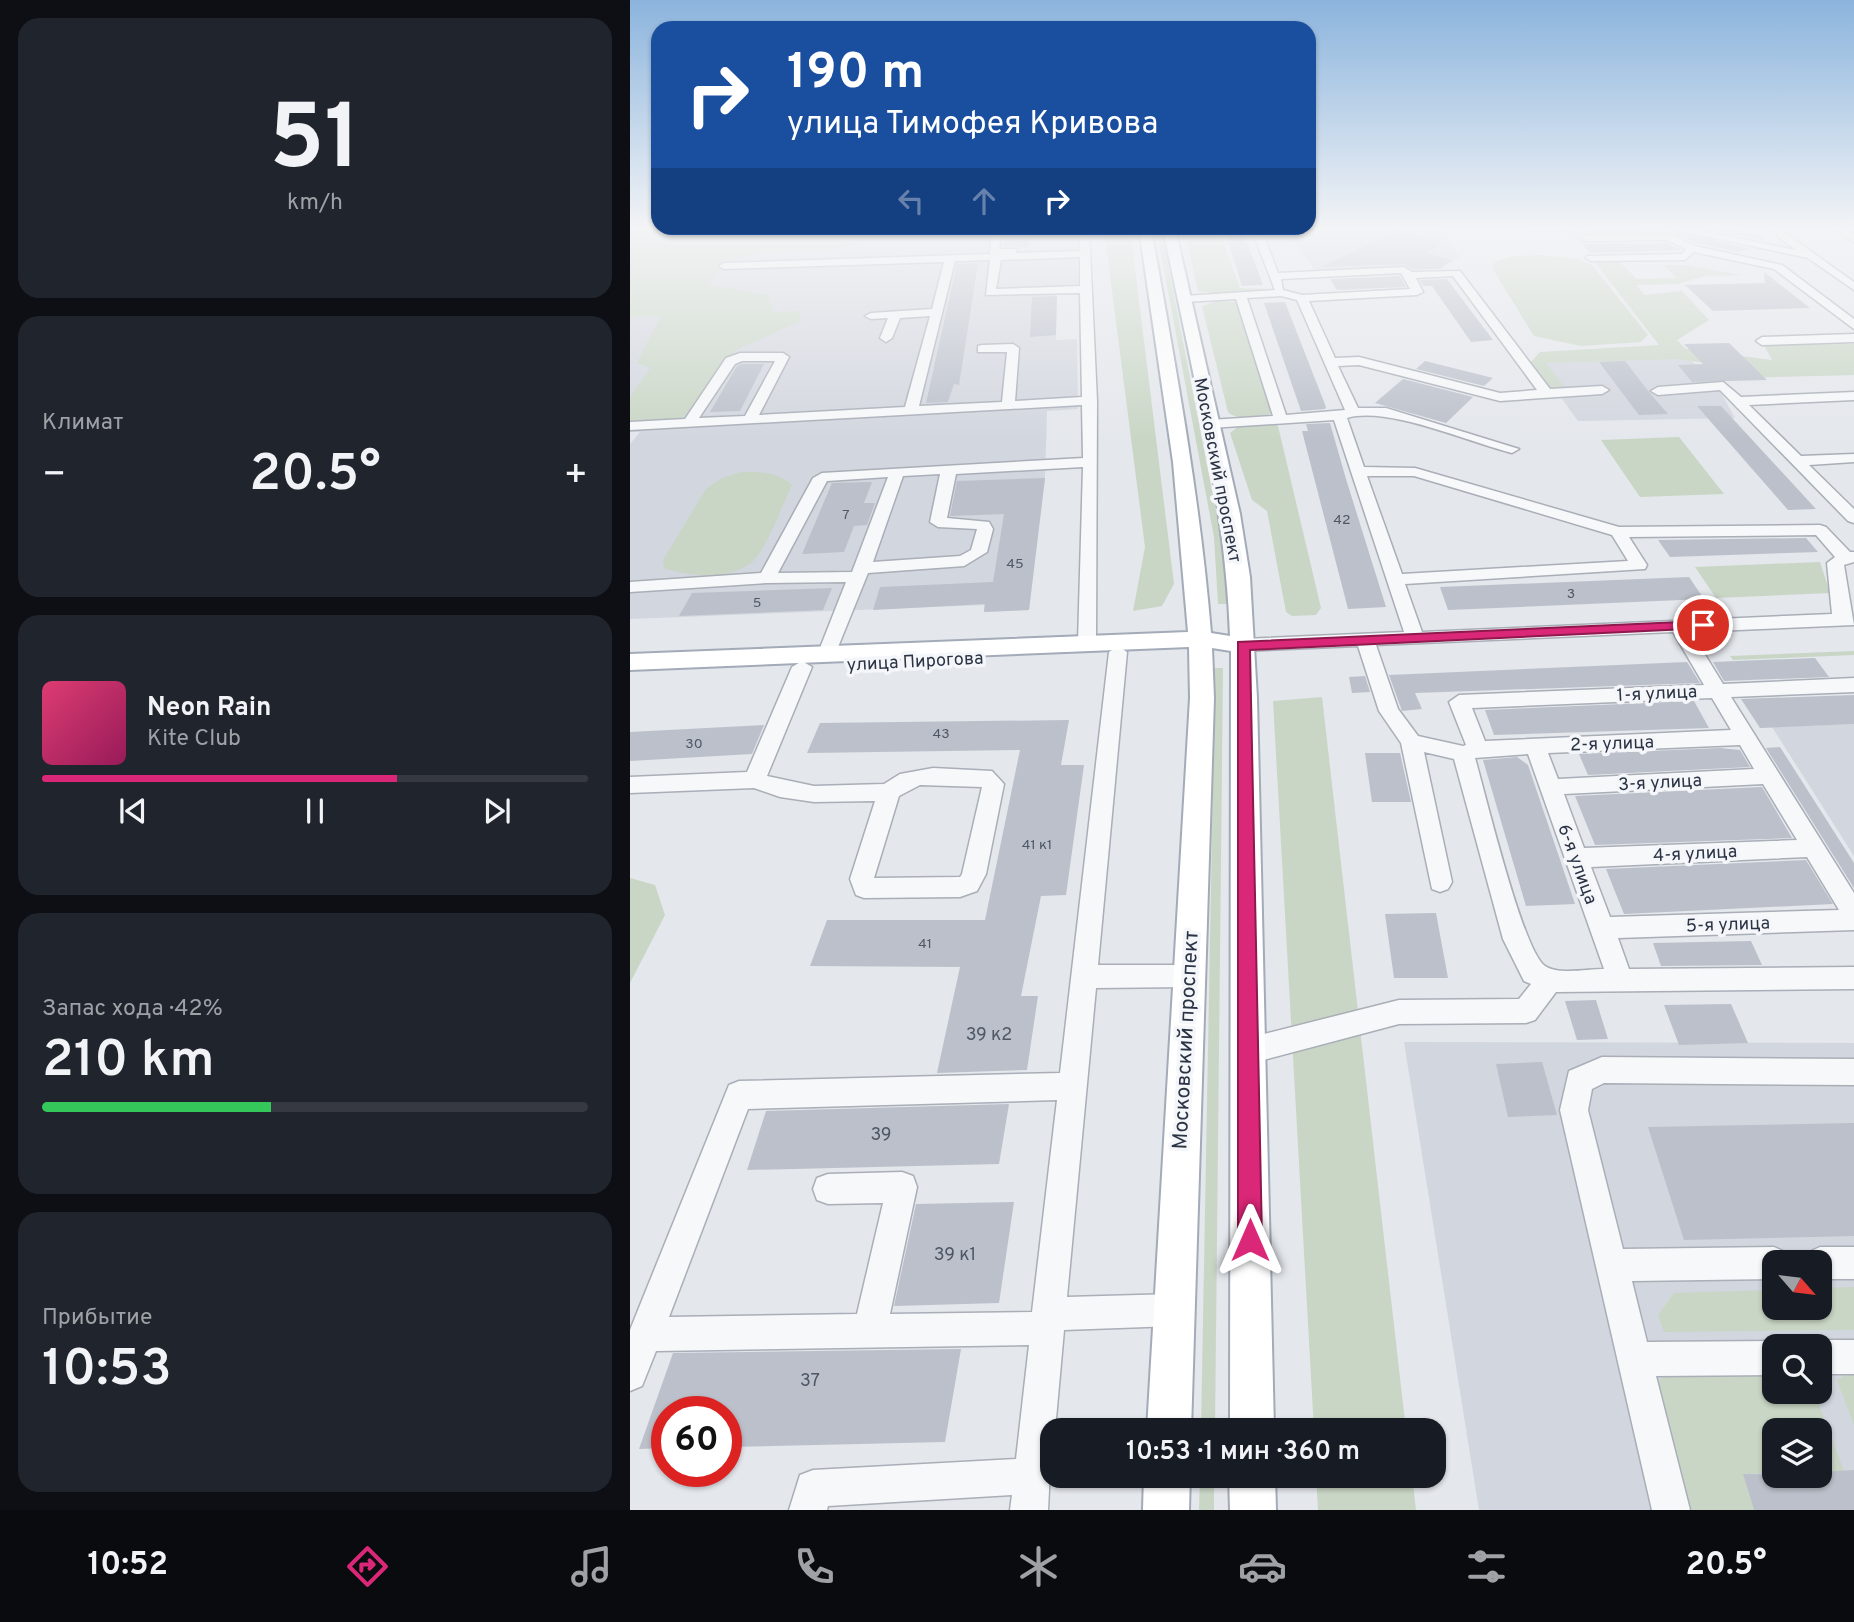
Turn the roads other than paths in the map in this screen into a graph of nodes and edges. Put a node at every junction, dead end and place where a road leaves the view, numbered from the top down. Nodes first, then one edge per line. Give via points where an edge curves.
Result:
1 (940, 298) edge
2 (989, 298) edge
3 (1087, 298) edge
4 (1156, 298) edge
5 (1191, 298) edge
6 (1241, 298) edge
7 (1302, 298) edge
8 (1475, 298) edge
9 (1820, 298) edge
10 (1184, 299) joint
11 (1844, 300) dead end
12 (1823, 301) junction
13 (988, 309) dead end
14 (936, 312) junction
15 (895, 315) junction
16 (871, 316) dead end
17 (1854, 324) edge
18 (886, 338) dead end
19 (1854, 338) edge
20 (1762, 341) dead end
21 (982, 349) dead end
22 (1332, 362) junction
23 (1602, 390) dead end
24 (1658, 391) dead end
25 (1545, 393) junction
26 (1854, 396) edge
27 (1090, 401) junction
28 (1739, 401) junction
29 (1008, 405) junction
30 (911, 411) junction
31 (1346, 414) junction
32 (750, 420) junction
33 (1281, 420) junction
34 (689, 423) junction
35 (1210, 424) junction
36 (630, 426) edge
37 (1512, 449) dead end
38 (1854, 458) edge
39 (1090, 461) junction
40 (1797, 461) junction
41 (949, 469) junction
42 (1357, 471) junction
43 (897, 472) junction
44 (1854, 518) edge
45 (1619, 532) junction
46 (1850, 558) edge
47 (860, 573) junction
48 (766, 578) junction
49 (1394, 580) junction
50 (630, 587) edge
51 (1848, 619) edge
52 (1678, 626) junction
53 (1415, 638) junction
54 (1365, 640) junction
55 (1200, 644) junction
56 (1243, 645) junction
57 (1087, 648) junction
58 (1118, 652) junction
59 (814, 660) junction
60 (630, 662) edge
61 (630, 674) edge
62 (1854, 685) edge
63 (1716, 690) junction
64 (1745, 737) junction
65 (1411, 742) junction
66 (1535, 746) junction
67 (1471, 752) junction
68 (1769, 776) junction
69 (755, 780) junction
70 (630, 785) edge
71 (1550, 787) junction
72 (889, 792) junction
73 (1814, 848) junction
74 (1576, 858) junction
75 (1440, 882) dead end
76 (1854, 914) edge
77 (1854, 920) edge
78 (1602, 928) junction
79 (1188, 976) junction
80 (1085, 978) junction
81 (1854, 978) edge
82 (1549, 981) junction
83 (1621, 981) junction
84 (1248, 1051) junction
85 (1854, 1072) edge
86 (1072, 1086) junction
87 (828, 1189) dead end
88 (1832, 1263) edge
89 (1854, 1263) edge
90 (1762, 1264) edge
91 (1610, 1265) junction
92 (1174, 1310) junction
93 (1047, 1321) junction
94 (870, 1331) junction
95 (645, 1334) junction
96 (1832, 1357) edge
97 (1854, 1357) edge
98 (1762, 1358) edge
99 (1633, 1359) junction
100 (630, 1374) edge
101 (1170, 1418) edge
102 (1252, 1418) edge
103 (1167, 1488) edge
104 (1252, 1488) edge
105 (1030, 1493) edge
106 (808, 1510) edge
107 (1166, 1510) edge
108 (1253, 1510) edge
109 (1671, 1510) edge

1 - 14 street
2 - 13 street
3 - 27 street
4 - 55 main road, Московский проспект via 1191,514
5 - 10 street
6 - 33 street
7 - 22 street
8 - 25 street
9 - 12 street
10 - 35 main road, Московский проспект
11 - 12 street
12 - 17 street
14 - 15 street
14 - 30 street
15 - 16 street
15 - 18 street
19 - 20 street
21 - 29 street via 1013,348
22 - 25 street via 1359,361 1500,397
22 - 31 street
23 - 25 street
24 - 28 street via 1723,386
26 - 28 street
27 - 29 street
27 - 39 street
28 - 40 street
29 - 30 street
30 - 32 street
31 - 33 street
31 - 37 street via 1381,411
31 - 42 street
32 - 34 street
32 - 34 street via 783,357 730,361
33 - 35 street
34 - 36 street
35 - 56 main road, Московский проспект via 1230,514
38 - 40 street
39 - 41 street
39 - 57 street
40 - 44 street
41 - 43 street
41 - 47 street via 937,522 983,525 979,552 964,561
42 - 45 street via 1415,472
42 - 49 street
43 - 47 street
43 - 48 street via 821,478
45 - 46 street via 1820,530
45 - 49 street via 1639,565
46 - 51 street via 1835,563
47 - 48 street
47 - 59 street
48 - 50 street
49 - 53 street
51 - 52 street
52 - 53 street
52 - 63 street
53 - 54 street
54 - 56 street
54 - 65 street via 1389,711
55 - 56 main road
55 - 57 main road, улица Пирогова
55 - 58 main road, улица Пирогова
55 - 79 main road, Московский проспект via 1202,698
56 - 84 main road, Московский проспект
57 - 58 main road, улица Пирогова
57 - 59 main road, улица Пирогова
58 - 80 street
59 - 60 main road, улица Пирогова
59 - 61 main road, улица Пирогова
59 - 69 street
62 - 63 street, 1-я улица
63 - 64 street
63 - 67 street, 1-я улица via 1459,702
64 - 66 street, 2-я улица
64 - 68 street
65 - 67 street, 2-я улица
65 - 75 street
66 - 67 street, 2-я улица
66 - 71 street, 6-я улица
67 - 82 street via 1516,939 1533,973
68 - 71 street, 3-я улица
68 - 73 street
69 - 70 street
69 - 72 street via 814,794
71 - 74 street, 6-я улица
72 - 72 street via 862,878 864,888 969,884 991,779 909,779 897,782
73 - 74 street, 4-я улица
73 - 76 street
74 - 78 street, 6-я улица
77 - 78 street, 5-я улица
78 - 83 street, 6-я улица
79 - 80 street
79 - 92 main road, Московский проспект
80 - 86 street
81 - 83 street
82 - 83 street
82 - 84 street via 1526,1011 1399,1012
84 - 102 main road, Московский проспект
85 - 91 street via 1602,1070 1579,1081 1574,1110
86 - 93 street
86 - 95 street via 739,1095
87 - 94 street via 902,1187
88 - 89 street
90 - 91 street
91 - 99 street
92 - 93 street
92 - 101 main road, Московский проспект
93 - 94 street
93 - 105 street
94 - 95 street
95 - 100 street
96 - 97 street
98 - 99 street
99 - 109 street
103 - 107 main road
104 - 108 main road
105 - 106 street via 813,1488

